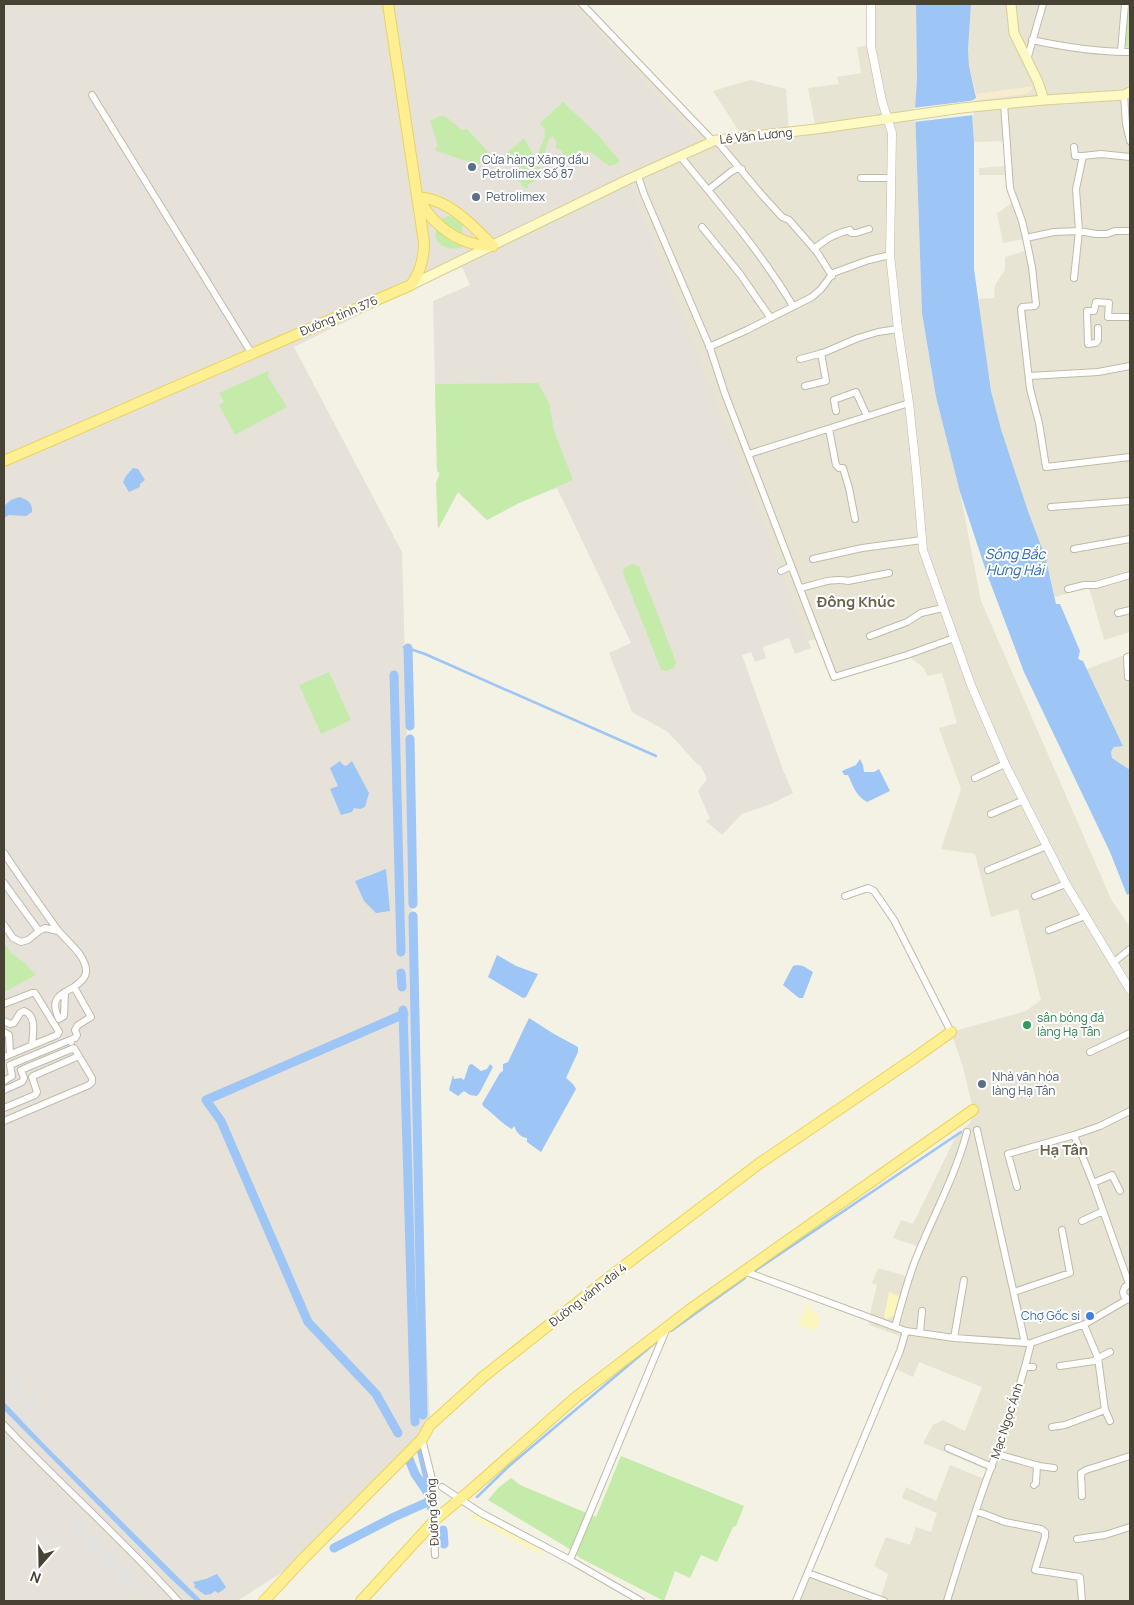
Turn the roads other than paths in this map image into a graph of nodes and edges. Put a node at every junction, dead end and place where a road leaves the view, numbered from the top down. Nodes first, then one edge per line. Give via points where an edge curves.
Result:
1 (388, 4) edge
2 (582, 4) edge
3 (871, 4) edge
4 (1011, 4) edge
5 (1043, 4) edge
6 (1125, 4) edge
7 (1032, 40) junction
8 (1121, 52) junction
9 (1130, 52) edge
10 (1027, 62) junction
11 (1127, 93) edge
12 (92, 95) dead end
13 (1044, 100) junction
14 (1004, 104) junction
15 (887, 119) junction
16 (715, 140) junction
17 (1130, 141) edge
18 (1074, 147) dead end
19 (1130, 155) edge
20 (680, 156) junction
21 (1083, 156) junction
22 (742, 169) junction
23 (638, 176) junction
24 (861, 178) dead end
25 (891, 178) junction
26 (708, 190) junction
27 (417, 197) junction
28 (702, 227) dead end
29 (869, 229) dead end
30 (1079, 230) junction
31 (1130, 231) edge
32 (1026, 238) junction
33 (493, 246) junction
34 (814, 249) junction
35 (890, 255) junction
36 (832, 276) junction
37 (1074, 278) dead end
38 (412, 285) junction
39 (793, 306) junction
40 (770, 317) junction
41 (1130, 317) edge
42 (1098, 328) dead end
43 (898, 329) junction
44 (709, 347) junction
45 (821, 353) junction
46 (252, 354) junction
47 (800, 359) dead end
48 (1130, 366) edge
49 (1028, 376) junction
50 (805, 386) dead end
51 (909, 403) junction
52 (836, 411) dead end
53 (867, 416) junction
54 (829, 429) junction
55 (749, 454) junction
56 (1130, 457) edge
57 (4, 461) edge
58 (1130, 501) edge
59 (1051, 507) dead end
60 (855, 519) dead end
61 (1130, 539) edge
62 (922, 540) junction
63 (1074, 549) dead end
64 (813, 559) dead end
65 (791, 566) junction
66 (781, 571) dead end
67 (889, 573) dead end
68 (1130, 576) edge
69 (800, 588) junction
70 (1068, 589) dead end
71 (944, 608) junction
72 (1130, 610) edge
73 (1118, 613) dead end
74 (870, 636) dead end
75 (954, 638) junction
76 (1130, 656) edge
77 (1128, 678) dead end
78 (1005, 764) junction
79 (975, 778) dead end
80 (1024, 800) junction
81 (991, 814) dead end
82 (1047, 846) junction
83 (4, 853) edge
84 (988, 870) dead end
85 (4, 883) edge
86 (1066, 884) junction
87 (845, 896) dead end
88 (1035, 896) dead end
89 (1085, 916) junction
90 (4, 925) edge
91 (1049, 930) dead end
92 (39, 931) junction
93 (58, 931) junction
94 (1130, 949) edge
95 (1114, 962) junction
96 (74, 987) junction
97 (1130, 990) edge
98 (65, 992) dead end
99 (4, 1004) edge
100 (4, 1021) edge
101 (4, 1032) edge
102 (951, 1032) joint
103 (1130, 1033) edge
104 (70, 1040) junction
105 (32, 1045) junction
106 (74, 1048) junction
107 (1090, 1052) dead end
108 (7, 1056) edge
109 (79, 1056) junction
110 (4, 1080) edge
111 (4, 1090) edge
112 (4, 1108) edge
113 (974, 1110) dead end
114 (1130, 1111) edge
115 (4, 1120) edge
116 (977, 1130) dead end
117 (967, 1132) dead end
118 (1074, 1136) junction
119 (1093, 1183) junction
120 (1017, 1187) dead end
121 (1120, 1191) dead end
122 (1103, 1211) junction
123 (1082, 1221) dead end
124 (1062, 1230) dead end
125 (744, 1271) junction
126 (964, 1280) dead end
127 (1129, 1284) edge
128 (1014, 1292) junction
129 (1129, 1299) edge
130 (922, 1311) dead end
131 (1084, 1325) junction
132 (667, 1327) junction
133 (895, 1327) junction
134 (906, 1331) junction
135 (920, 1333) junction
136 (954, 1338) junction
137 (1028, 1343) junction
138 (1110, 1352) dead end
139 (1098, 1358) junction
140 (1060, 1366) dead end
141 (1025, 1367) junction
142 (1033, 1368) dead end
143 (1105, 1410) junction
144 (1110, 1421) dead end
145 (4, 1425) edge
146 (1052, 1427) dead end
147 (422, 1439) junction
148 (948, 1448) dead end
149 (996, 1454) junction
150 (1130, 1456) edge
151 (1037, 1466) junction
152 (992, 1467) junction
153 (1054, 1468) dead end
154 (1034, 1485) dead end
155 (442, 1487) dead end
156 (1082, 1496) dead end
157 (460, 1499) junction
158 (976, 1511) junction
159 (434, 1521) junction
160 (1130, 1527) edge
161 (1077, 1539) dead end
162 (435, 1555) dead end
163 (570, 1560) junction
164 (808, 1573) junction
165 (178, 1601) edge
166 (264, 1601) edge
167 (361, 1601) edge
168 (641, 1601) edge
169 (796, 1601) edge
170 (884, 1601) edge
171 (947, 1601) edge
172 (1082, 1601) edge

1 - 27 main road
2 - 16 street
3 - 15 street via 871,46
4 - 10 main road via 1014,33
5 - 7 street
6 - 8 street
7 - 8 street
7 - 10 street
8 - 9 street
10 - 13 main road
11 - 13 main road, Lê Văn Lương
11 - 17 street via 1126,124
12 - 46 street
13 - 14 main road, Lê Văn Lương
14 - 15 main road, Lê Văn Lương
14 - 32 street via 1010,188
15 - 16 main road, Lê Văn Lương
15 - 25 street via 892,133
16 - 20 main road, Lê Văn Lương
16 - 22 street
18 - 21 street via 1075,156
19 - 21 street
20 - 23 main road, Lê Văn Lương
20 - 26 street
21 - 30 street via 1076,189
22 - 26 street via 732,171
22 - 34 street
23 - 33 main road, Lê Văn Lương
23 - 44 street
24 - 25 street
25 - 35 street
26 - 39 street via 745,236
27 - 33 main road via 446,206
27 - 33 main road via 435,222 451,233 474,244
27 - 38 main road via 424,250 418,276
28 - 40 street
29 - 34 street via 856,233 850,230 842,232
30 - 31 street via 1096,234
30 - 32 street
30 - 37 street
32 - 49 street via 1036,304 1021,309
33 - 38 main road, Lê Văn Lương
34 - 36 street
35 - 36 street via 840,270
35 - 43 street
36 - 39 street via 812,297
38 - 46 main road, Đường tỉnh 376
39 - 40 street
40 - 44 street
41 - 42 street via 1108,317 1108,303 1096,302 1094,311 1087,311 1088,344 1098,340
43 - 45 street via 872,334
43 - 51 street
44 - 55 street
45 - 47 street
45 - 50 street via 826,381
46 - 57 main road, Đường tỉnh 376
48 - 49 street via 1098,372
49 - 56 street via 1046,467
51 - 53 street
51 - 62 street
52 - 53 street via 834,400 856,392
53 - 54 street
54 - 55 street
54 - 60 street via 836,465 843,468
55 - 65 street
58 - 59 street
61 - 63 street
62 - 64 street
62 - 71 street
65 - 66 street
65 - 69 street
67 - 69 street
68 - 70 street
69 - 75 street via 834,677
71 - 74 street via 921,613
71 - 75 street
72 - 73 street
75 - 78 street
76 - 77 street via 1127,657
78 - 79 street
78 - 80 street
80 - 81 street
80 - 82 street
82 - 84 street
82 - 86 street
83 - 93 street
85 - 92 street
86 - 88 street
86 - 89 street
87 - 102 street via 868,888 874,891 894,920
89 - 91 street
89 - 95 street
90 - 92 street via 13,938 21,942
92 - 93 street via 45,928
93 - 96 street via 85,965 85,977
94 - 95 street
95 - 97 street
96 - 98 street
96 - 104 street via 92,1017 78,1025 77,1035
99 - 105 street via 35,993 59,1032
100 - 105 street via 14,1023 20,1013 28,1012 32,1019
101 - 108 street via 9,1035
102 - 147 main road, Đường vành đai 4 via 760,1162 624,1266 483,1377 430,1425
103 - 107 street
104 - 106 street
104 - 110 street via 10,1065 12,1076
105 - 108 street
106 - 109 street
106 - 111 street via 21,1070 22,1082
109 - 112 street via 33,1076 37,1093
109 - 115 street via 92,1078 89,1085
113 - 125 main road
114 - 118 street
116 - 128 street
117 - 133 street via 915,1261
118 - 119 street
118 - 120 street via 1008,1154
119 - 121 street via 1112,1175
119 - 122 street
122 - 123 street
122 - 127 street
124 - 128 street via 1070,1273
125 - 132 main road
125 - 133 street
126 - 136 street
127 - 129 street via 1123,1292
128 - 137 street
129 - 131 street
130 - 135 street
131 - 137 street
131 - 139 street
132 - 157 main road via 576,1397
132 - 163 street
133 - 134 street
134 - 135 street
134 - 164 street
135 - 136 street
136 - 137 street
137 - 141 street, Mạc Ngọc Ánh
138 - 139 street
139 - 140 street via 1084,1364
139 - 143 street
141 - 142 street
141 - 149 street, Mạc Ngọc Ánh
143 - 144 street
143 - 146 street
145 - 165 street
147 - 159 street, Đường đồng via 431,1473
147 - 166 main road, Đường vành đai 4
148 - 152 street
149 - 151 street
149 - 152 street, Mạc Ngọc Ánh
150 - 156 street via 1081,1473
151 - 153 street
151 - 154 street
152 - 158 street, Mạc Ngọc Ánh
155 - 157 street
157 - 159 main road
157 - 163 street
158 - 171 street, Mạc Ngọc Ánh
158 - 172 street via 1045,1532 1035,1570 1080,1577
159 - 162 street, Đường đồng
159 - 167 main road
160 - 161 street
163 - 168 street
164 - 169 street
164 - 170 street

